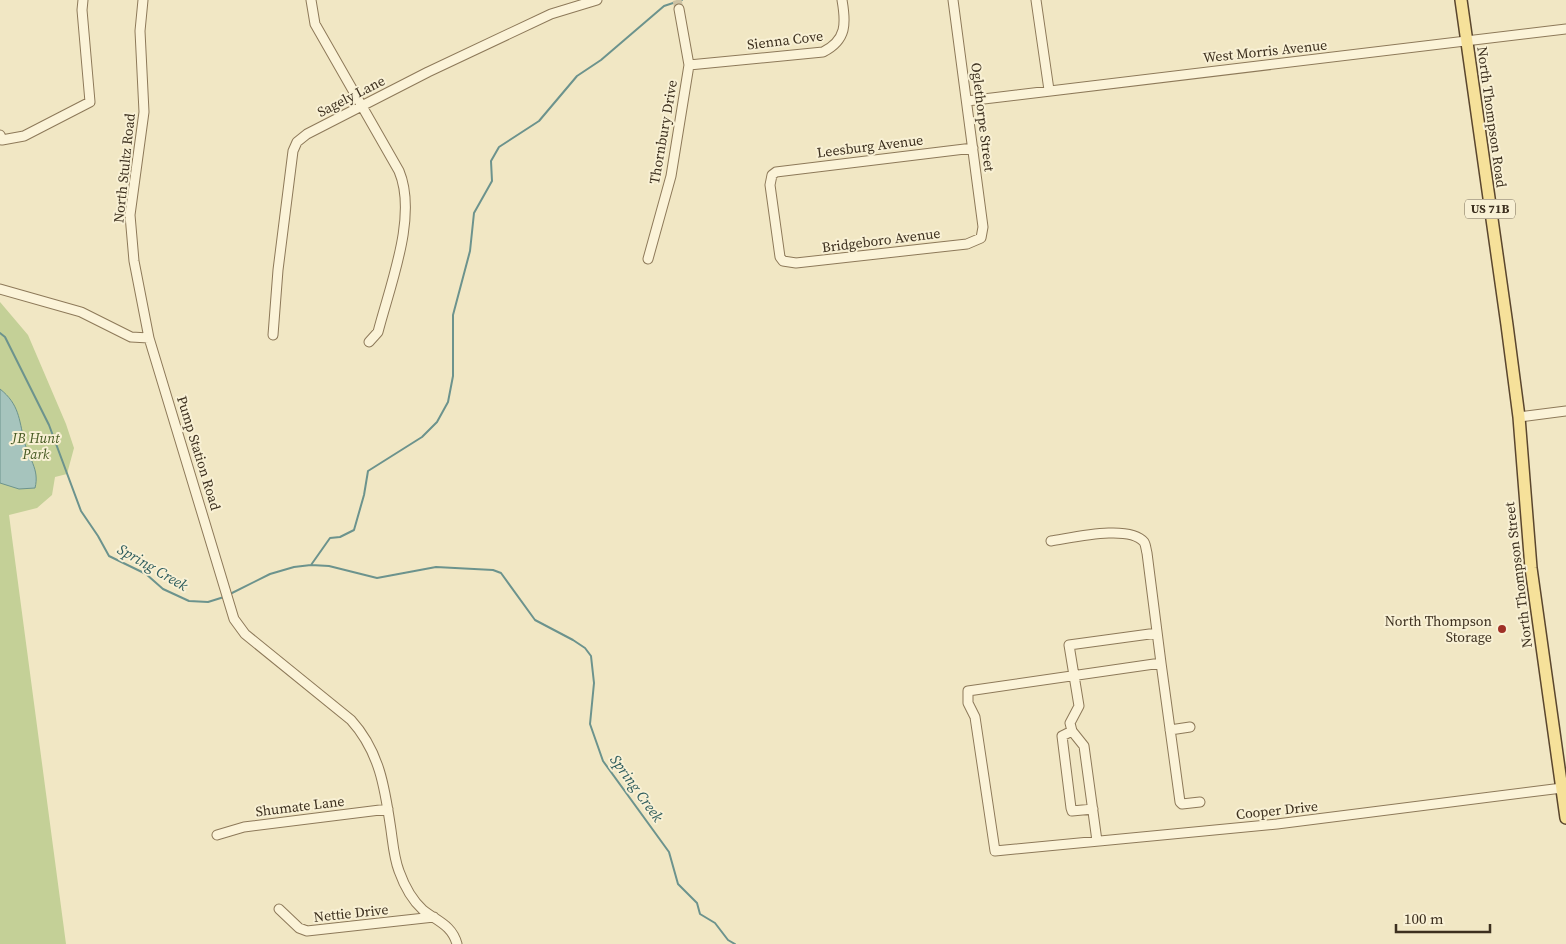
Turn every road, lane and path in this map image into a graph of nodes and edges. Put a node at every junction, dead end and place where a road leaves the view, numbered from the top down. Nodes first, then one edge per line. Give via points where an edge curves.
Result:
1 (83, 0) edge
2 (143, 0) edge
3 (311, 0) edge
4 (597, 0) edge
5 (842, 0) edge
6 (953, 0) edge
7 (1036, 0) edge
8 (1461, 0) edge
9 (679, 9) tunnel mouth
10 (1566, 29) edge
11 (1466, 42) junction
12 (689, 64) junction
13 (1049, 90) junction
14 (967, 101) junction
15 (363, 105) junction
16 (1, 137) edge
17 (973, 148) junction
18 (981, 238) joint
19 (648, 259) dead end
20 (783, 261) joint
21 (0, 289) edge
22 (273, 335) dead end
23 (149, 338) junction
24 (369, 342) dead end
25 (1566, 410) edge
26 (1519, 417) junction
27 (1051, 541) dead end
28 (1157, 633) junction
29 (1161, 663) junction
30 (1074, 675) junction
31 (1190, 727) dead end
32 (1170, 730) junction
33 (1072, 731) junction
34 (1562, 788) junction
35 (1200, 802) dead end
36 (388, 809) junction
37 (1093, 809) junction
38 (1566, 818) edge
39 (217, 835) dead end
40 (1097, 842) junction
41 (279, 909) dead end
42 (434, 917) junction
43 (457, 944) edge

1 - 16 street via 90,102 24,136
2 - 23 street, North Stultz Road via 140,31 144,112 130,215 134,261
3 - 15 street via 316,24
4 - 15 street, Sagely Lane via 550,14
5 - 12 street, Sienna Cove via 846,23 843,33 838,42 823,52
6 - 14 street, Oglethorpe Street
7 - 13 street
8 - 11 main road, North Thompson Road / US 71B
9 - 12 street, Thornbury Drive
10 - 11 street, West Morris Avenue
11 - 13 street, West Morris Avenue
11 - 26 main road, North Thompson Road / US 71B
12 - 19 street, Thornbury Drive via 671,176
13 - 14 street, West Morris Avenue
14 - 17 street, Oglethorpe Street
15 - 22 street, Sagely Lane via 307,134 295,146 278,270
15 - 24 street via 404,181 407,208 378,332
17 - 18 street, Oglethorpe Street via 983,227
17 - 20 street, Leesburg Avenue via 782,171 772,175 770,185 778,251
18 - 20 street, Bridgeboro Avenue via 967,244 796,263
21 - 23 street via 80,312 131,337
23 - 36 street, Pump Station Road via 234,619 245,634 362,732 380,768
25 - 26 street
26 - 34 main road, North Thompson Street / US 71B via 1531,568
27 - 28 street via 1117,532 1136,536 1144,543
28 - 29 street
28 - 30 street via 1069,645
29 - 30 street
29 - 32 street
30 - 33 street via 1079,706 1072,717
30 - 40 street, Cooper Drive via 968,691 968,703 975,717 995,851
31 - 32 street
32 - 35 street via 1180,802
33 - 37 street via 1084,746
33 - 37 street via 1062,736 1071,808 1072,811
34 - 38 main road, North Thompson Street / US 71B
34 - 40 street, Cooper Drive via 1277,824
36 - 39 street, Shumate Lane via 244,826
36 - 42 street, Pump Station Road via 394,852 403,882 423,910
37 - 40 street
41 - 42 street, Nettie Drive via 299,928 307,931
42 - 43 street, Pump Station Road via 455,934

